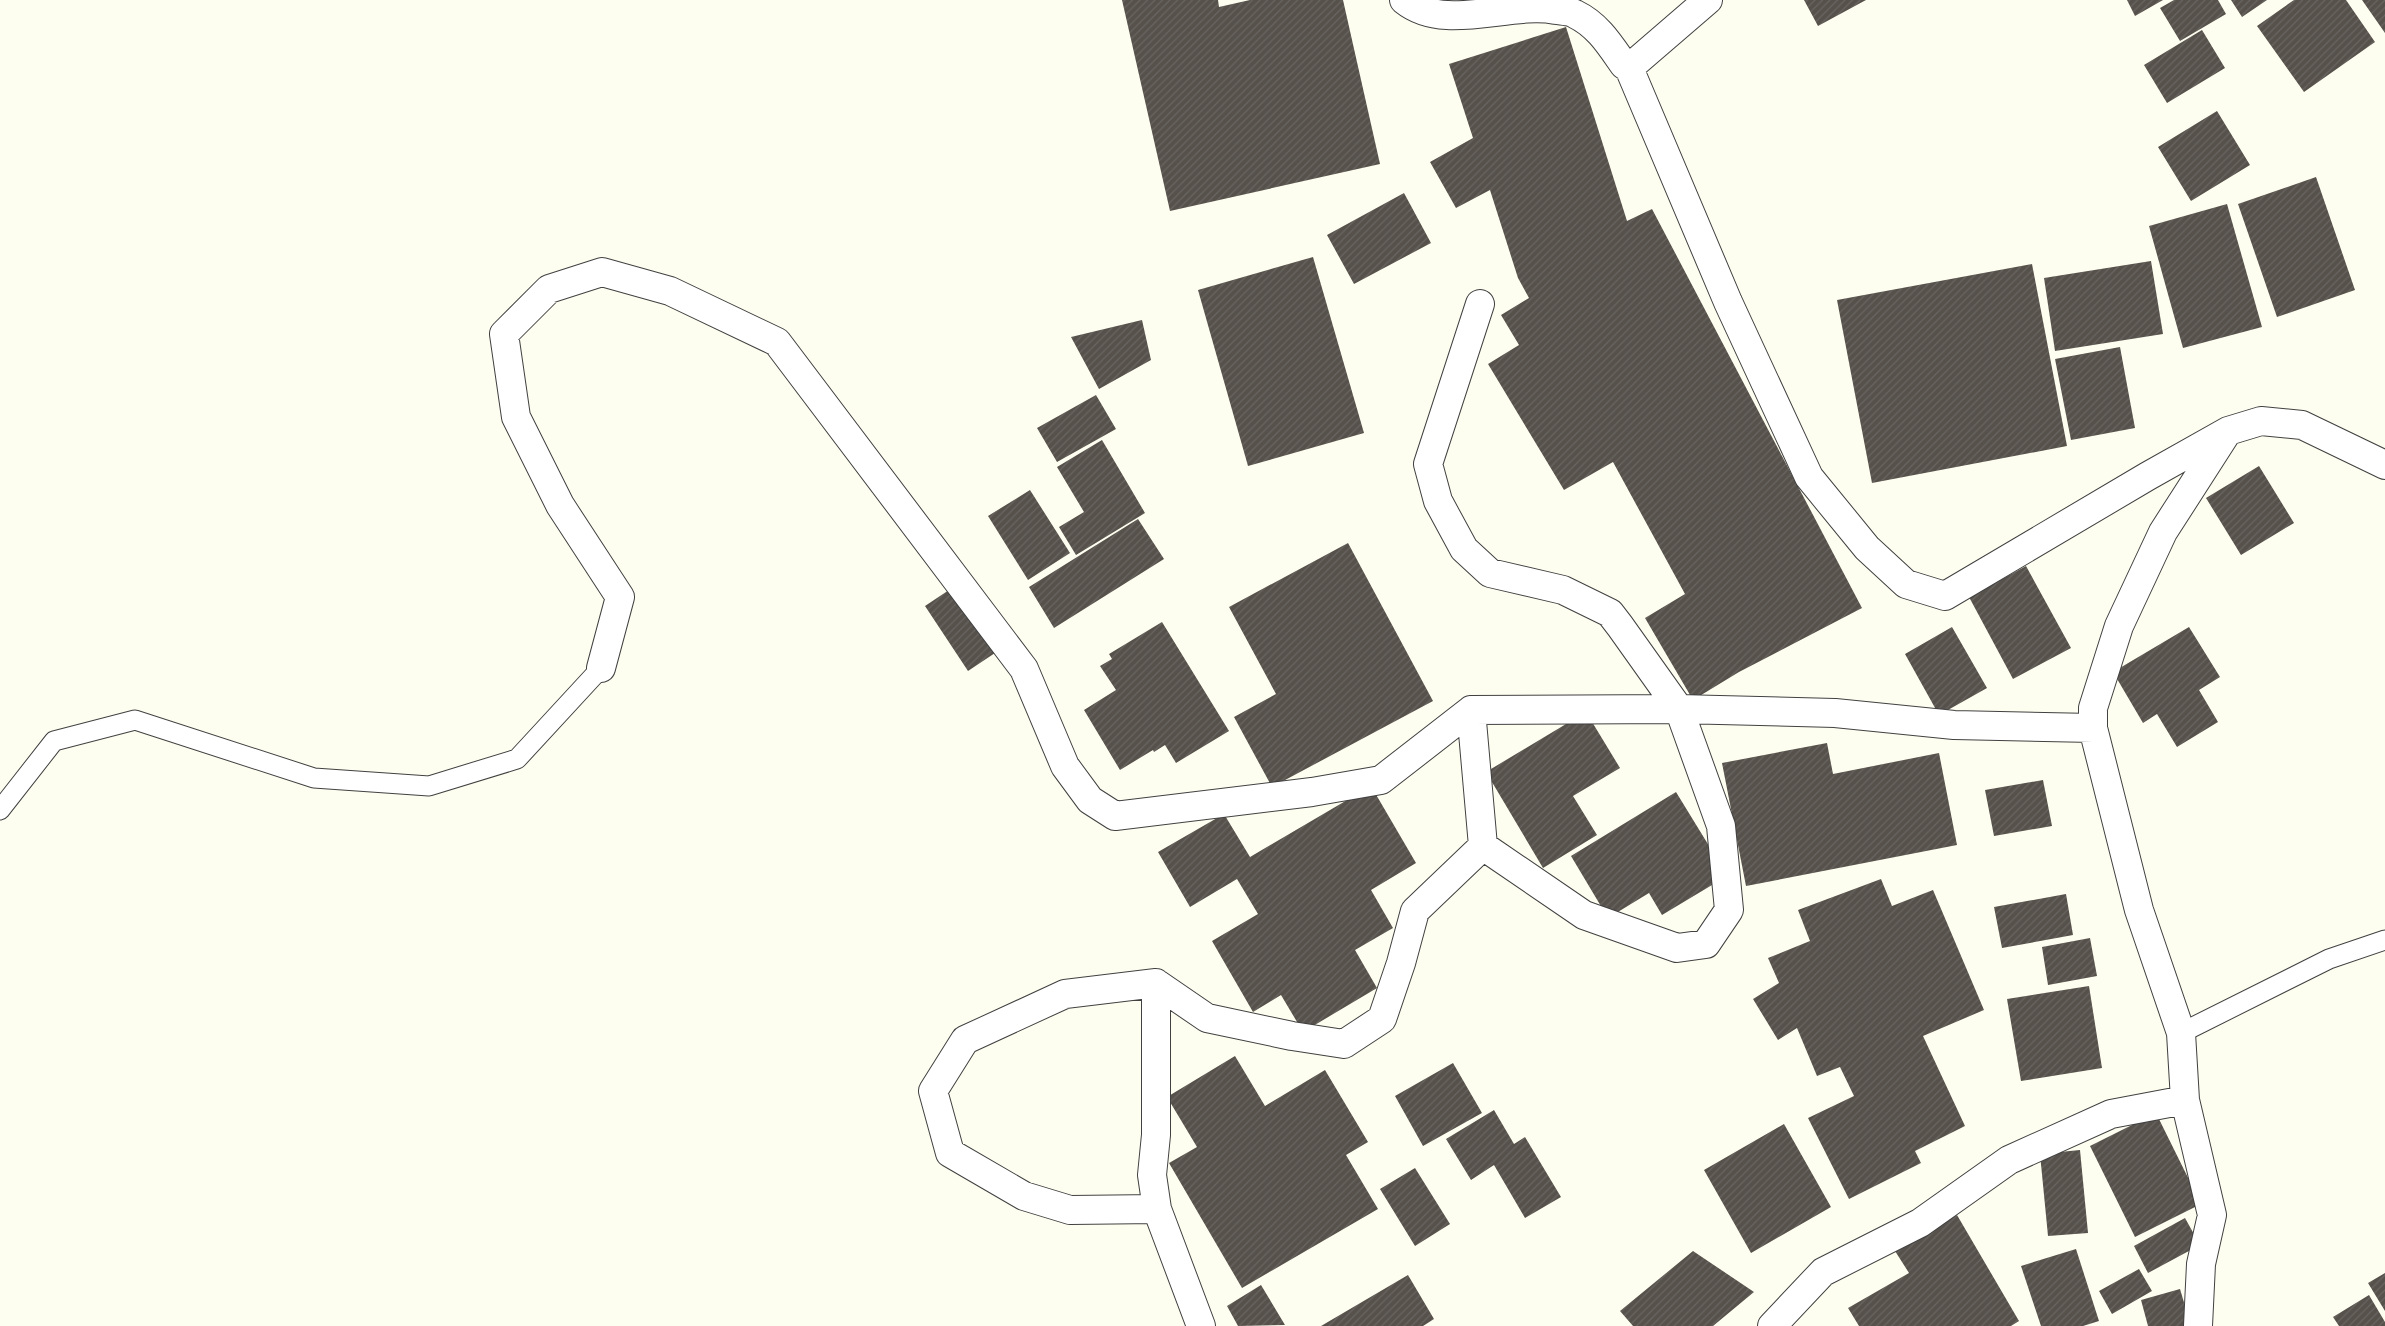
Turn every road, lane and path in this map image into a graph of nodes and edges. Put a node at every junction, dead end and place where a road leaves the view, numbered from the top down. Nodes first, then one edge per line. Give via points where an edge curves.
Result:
1 (1404, 0) edge
2 (1708, 0) edge
3 (1629, 68) junction
4 (1480, 304) dead end
5 (2228, 431) junction
6 (2385, 465) edge
7 (601, 668) joint
8 (1679, 709) junction
9 (1470, 710) junction
10 (2093, 728) junction
11 (0, 810) edge
12 (1483, 846) junction
13 (2385, 940) edge
14 (1156, 983) junction
15 (2181, 1033) junction
16 (2185, 1100) junction
17 (1156, 1209) junction
18 (1201, 1326) edge
19 (1772, 1326) edge
20 (2198, 1326) edge

1 - 3 street via 1431,14 1544,8 1574,13 1602,34
2 - 3 street
3 - 5 street via 1728,302 1808,477 1867,548 1906,584 1945,596
4 - 8 street via 1428,464 1438,501 1464,549 1490,573 1563,590 1610,613
5 - 6 street via 2261,420 2302,424
5 - 10 street via 2163,532 2119,626 2093,708
7 - 9 street via 620,597 560,505 516,417 504,334 549,289 602,272 670,291 777,342 1024,669 1065,766 1090,800 1115,816 1312,792 1381,780
7 - 11 lane via 517,759 430,786 314,778 135,720 54,741
8 - 9 street
8 - 10 street via 1835,713 1954,725
8 - 12 street via 1721,826 1729,910 1706,944 1677,948 1584,915
9 - 12 street
10 - 15 street via 2139,910
12 - 14 street via 1415,911 1382,1019 1344,1044 1207,1018
13 - 15 lane via 2330,960
14 - 17 street via 1156,1135 1152,1175
14 - 17 street via 1065,994 965,1040 933,1091 950,1153 1024,1196 1070,1210
15 - 16 street
16 - 19 street via 2111,1114 2009,1160 1920,1224 1823,1272
16 - 20 street via 2212,1215 2201,1264
17 - 18 street

